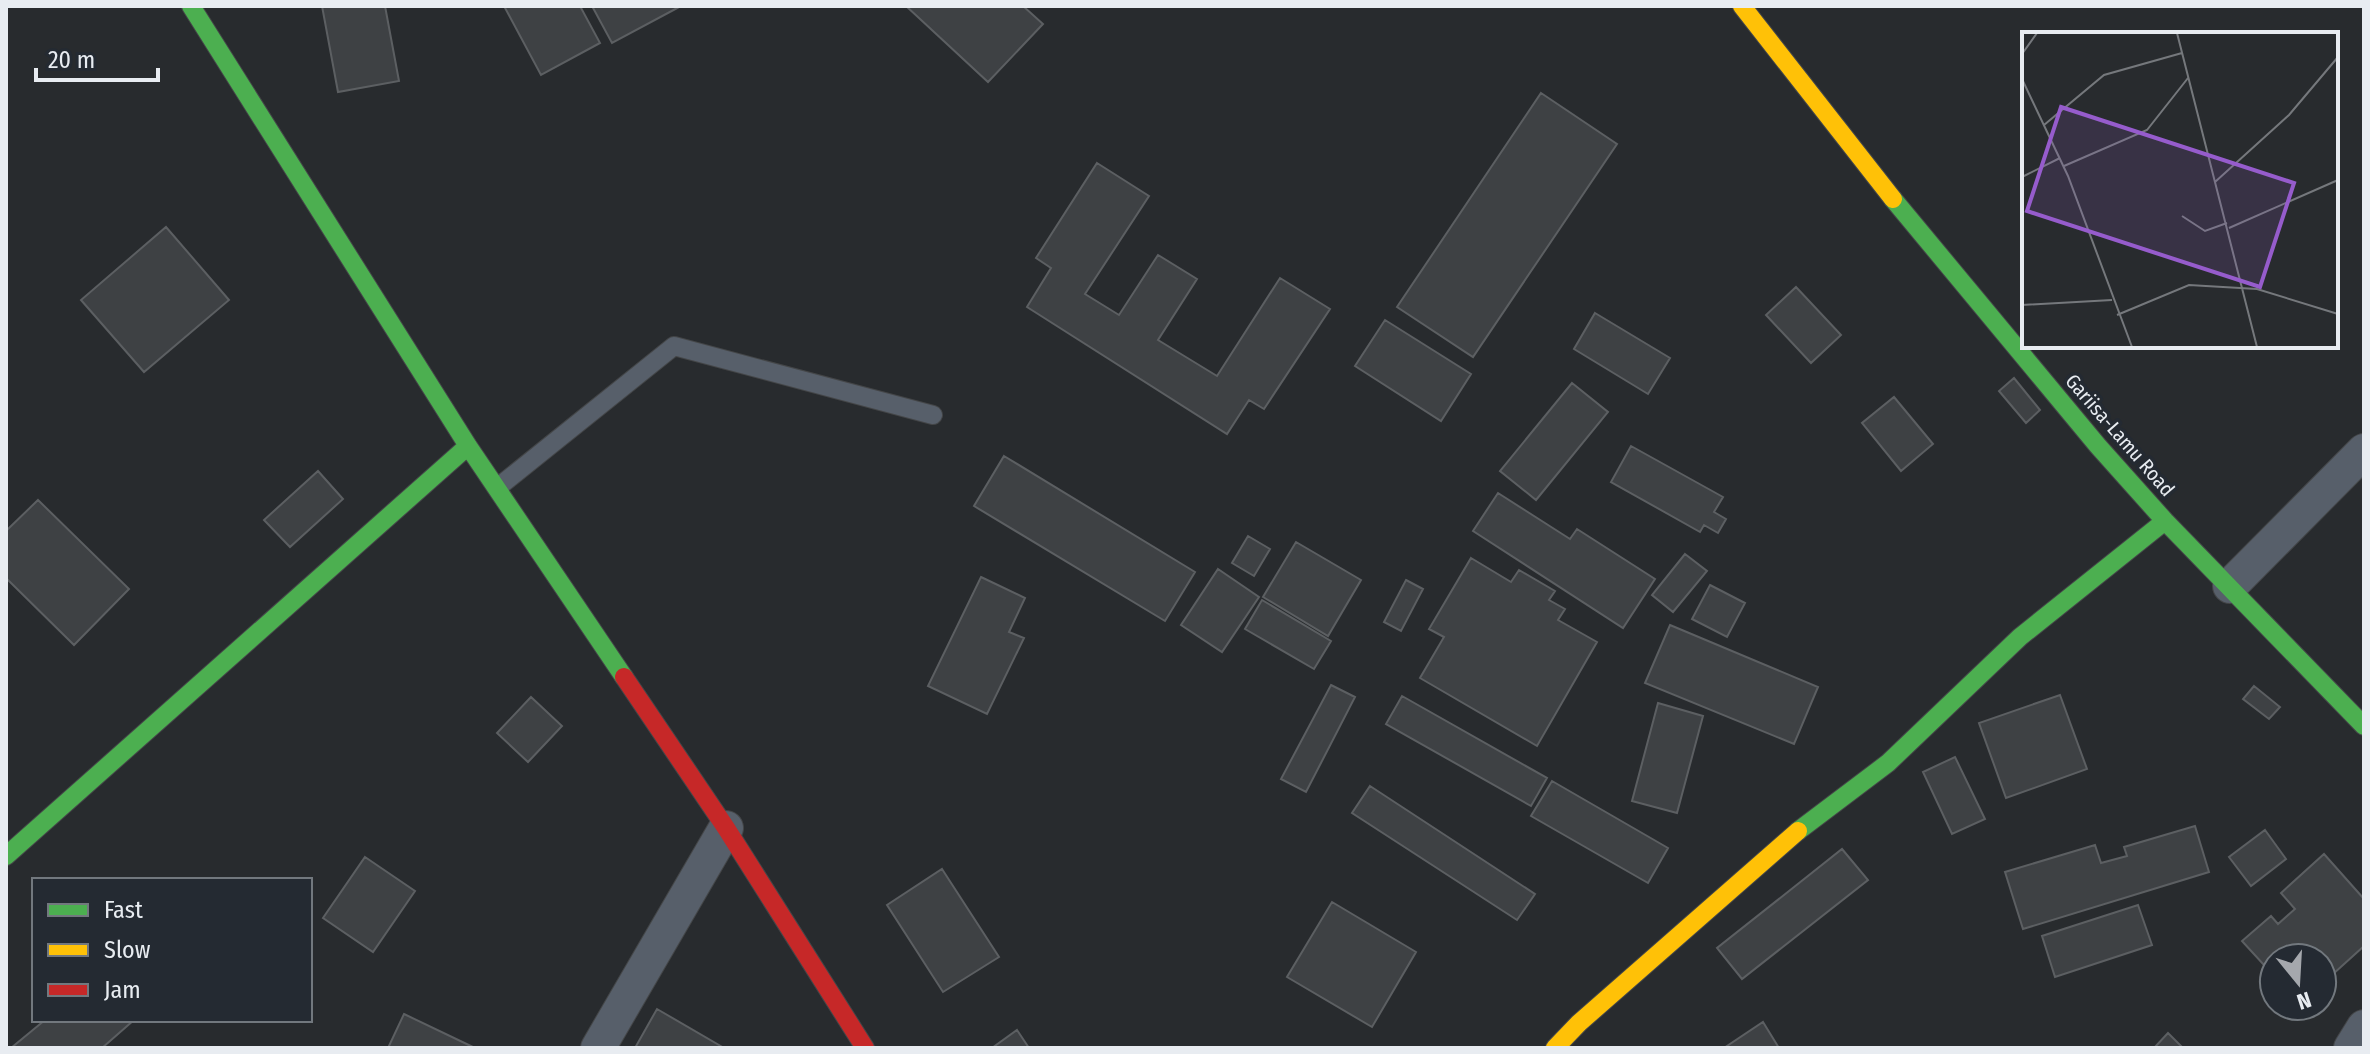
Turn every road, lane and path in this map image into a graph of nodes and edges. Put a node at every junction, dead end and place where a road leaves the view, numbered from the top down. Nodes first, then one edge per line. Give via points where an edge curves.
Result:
1 (191, 6) edge
2 (1742, 6) edge
3 (933, 415) dead end
4 (468, 446) junction
5 (2364, 451) edge
6 (497, 488) junction
7 (2165, 521) junction
8 (2230, 586) junction
9 (2364, 726) edge
10 (726, 828) junction
11 (6, 856) edge
12 (2364, 1027) edge
13 (598, 1048) edge
14 (865, 1048) edge
15 (1555, 1048) edge
16 (2351, 1048) edge

1 - 4 street
2 - 7 street, Gariisa-Lamu Road via 1865,165
3 - 6 lane via 674,346
4 - 6 street
4 - 11 street
5 - 8 street
6 - 10 street
7 - 8 street, Gariisa-Lamu Road
7 - 15 street via 2020,637 1888,763 1811,820
8 - 9 street, Gariisa-Lamu Road
10 - 13 street
10 - 14 street
12 - 16 street

